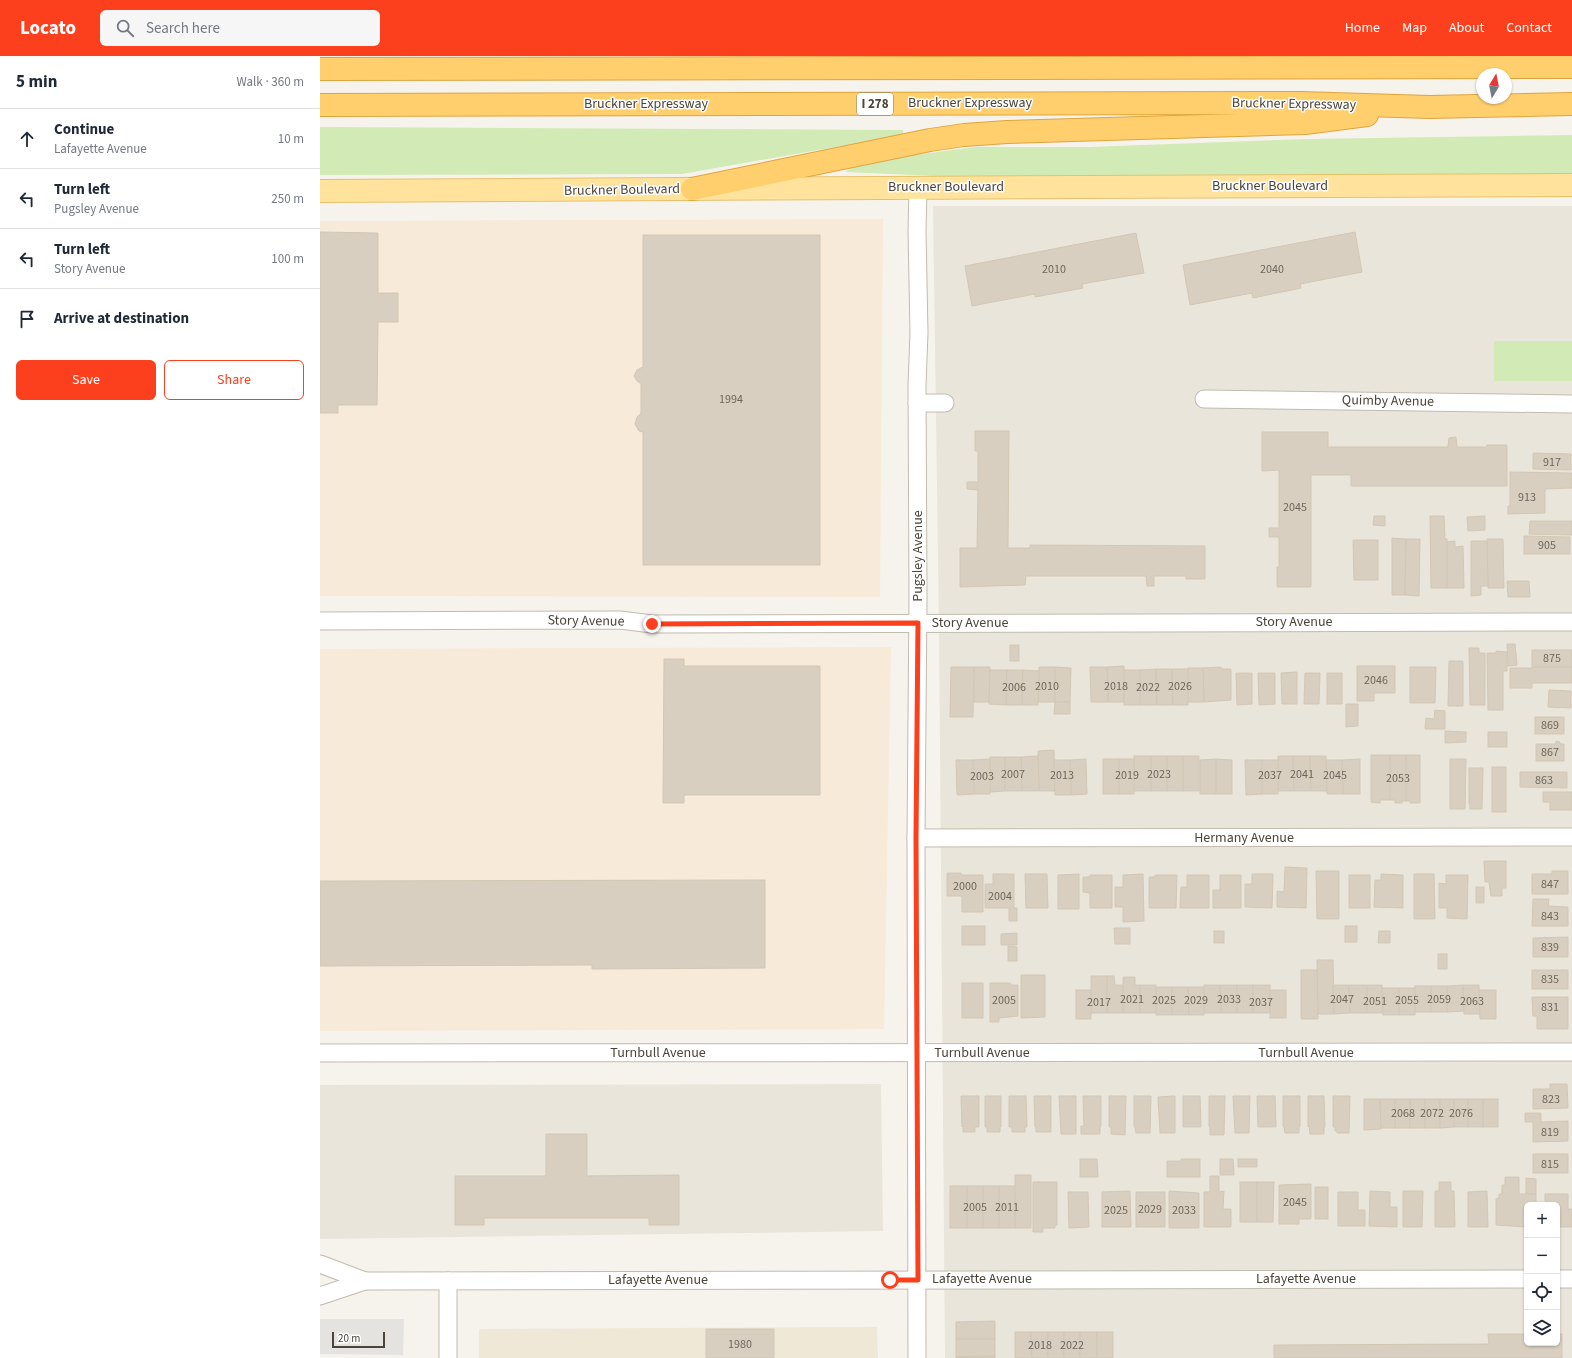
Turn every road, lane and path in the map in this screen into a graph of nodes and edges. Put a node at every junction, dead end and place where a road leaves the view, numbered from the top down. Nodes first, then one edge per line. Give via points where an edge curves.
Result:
1 (1320, 56) edge
2 (1572, 67) edge
3 (1402, 68) junction
4 (320, 69) edge
5 (1572, 104) edge
6 (320, 105) edge
7 (1429, 107) junction
8 (1572, 185) edge
9 (918, 187) junction
10 (692, 189) junction
11 (320, 191) edge
12 (1204, 399) dead end
13 (917, 403) junction
14 (945, 403) dead end
15 (1572, 404) edge
16 (320, 621) edge
17 (1572, 622) edge
18 (918, 623) junction
19 (916, 838) junction
20 (1572, 838) edge
21 (1572, 1052) edge
22 (320, 1053) edge
23 (918, 1054) junction
24 (320, 1264) edge
25 (1524, 1279) edge
26 (1560, 1279) edge
27 (1572, 1279) edge
28 (918, 1280) junction
29 (366, 1281) junction
30 (448, 1281) junction
31 (320, 1296) edge
32 (448, 1358) edge
33 (917, 1358) edge

1 - 3 highway
2 - 3 highway
3 - 4 highway
5 - 7 highway, Bruckner Expressway / I 278
6 - 7 highway, Bruckner Expressway / I 278 via 1301,103
7 - 10 highway via 1305,123 964,135
8 - 9 main road, Bruckner Boulevard
9 - 10 main road, Bruckner Boulevard
9 - 13 street, Pugsley Avenue
10 - 11 main road, Bruckner Boulevard
12 - 15 street, Quimby Avenue
13 - 14 street
13 - 18 street, Pugsley Avenue
16 - 18 street, Story Avenue via 620,620 652,624
17 - 18 street, Story Avenue
18 - 19 street, Pugsley Avenue
19 - 20 street, Hermany Avenue
19 - 23 street, Pugsley Avenue
21 - 23 street, Turnbull Avenue
22 - 23 street, Turnbull Avenue
23 - 28 street, Pugsley Avenue
24 - 29 street, Lafayette Avenue
25 - 28 street, Lafayette Avenue
26 - 27 street
28 - 30 street, Lafayette Avenue
28 - 33 street, Pugsley Avenue
29 - 30 street, Lafayette Avenue
29 - 31 street, Lafayette Avenue
30 - 32 street

